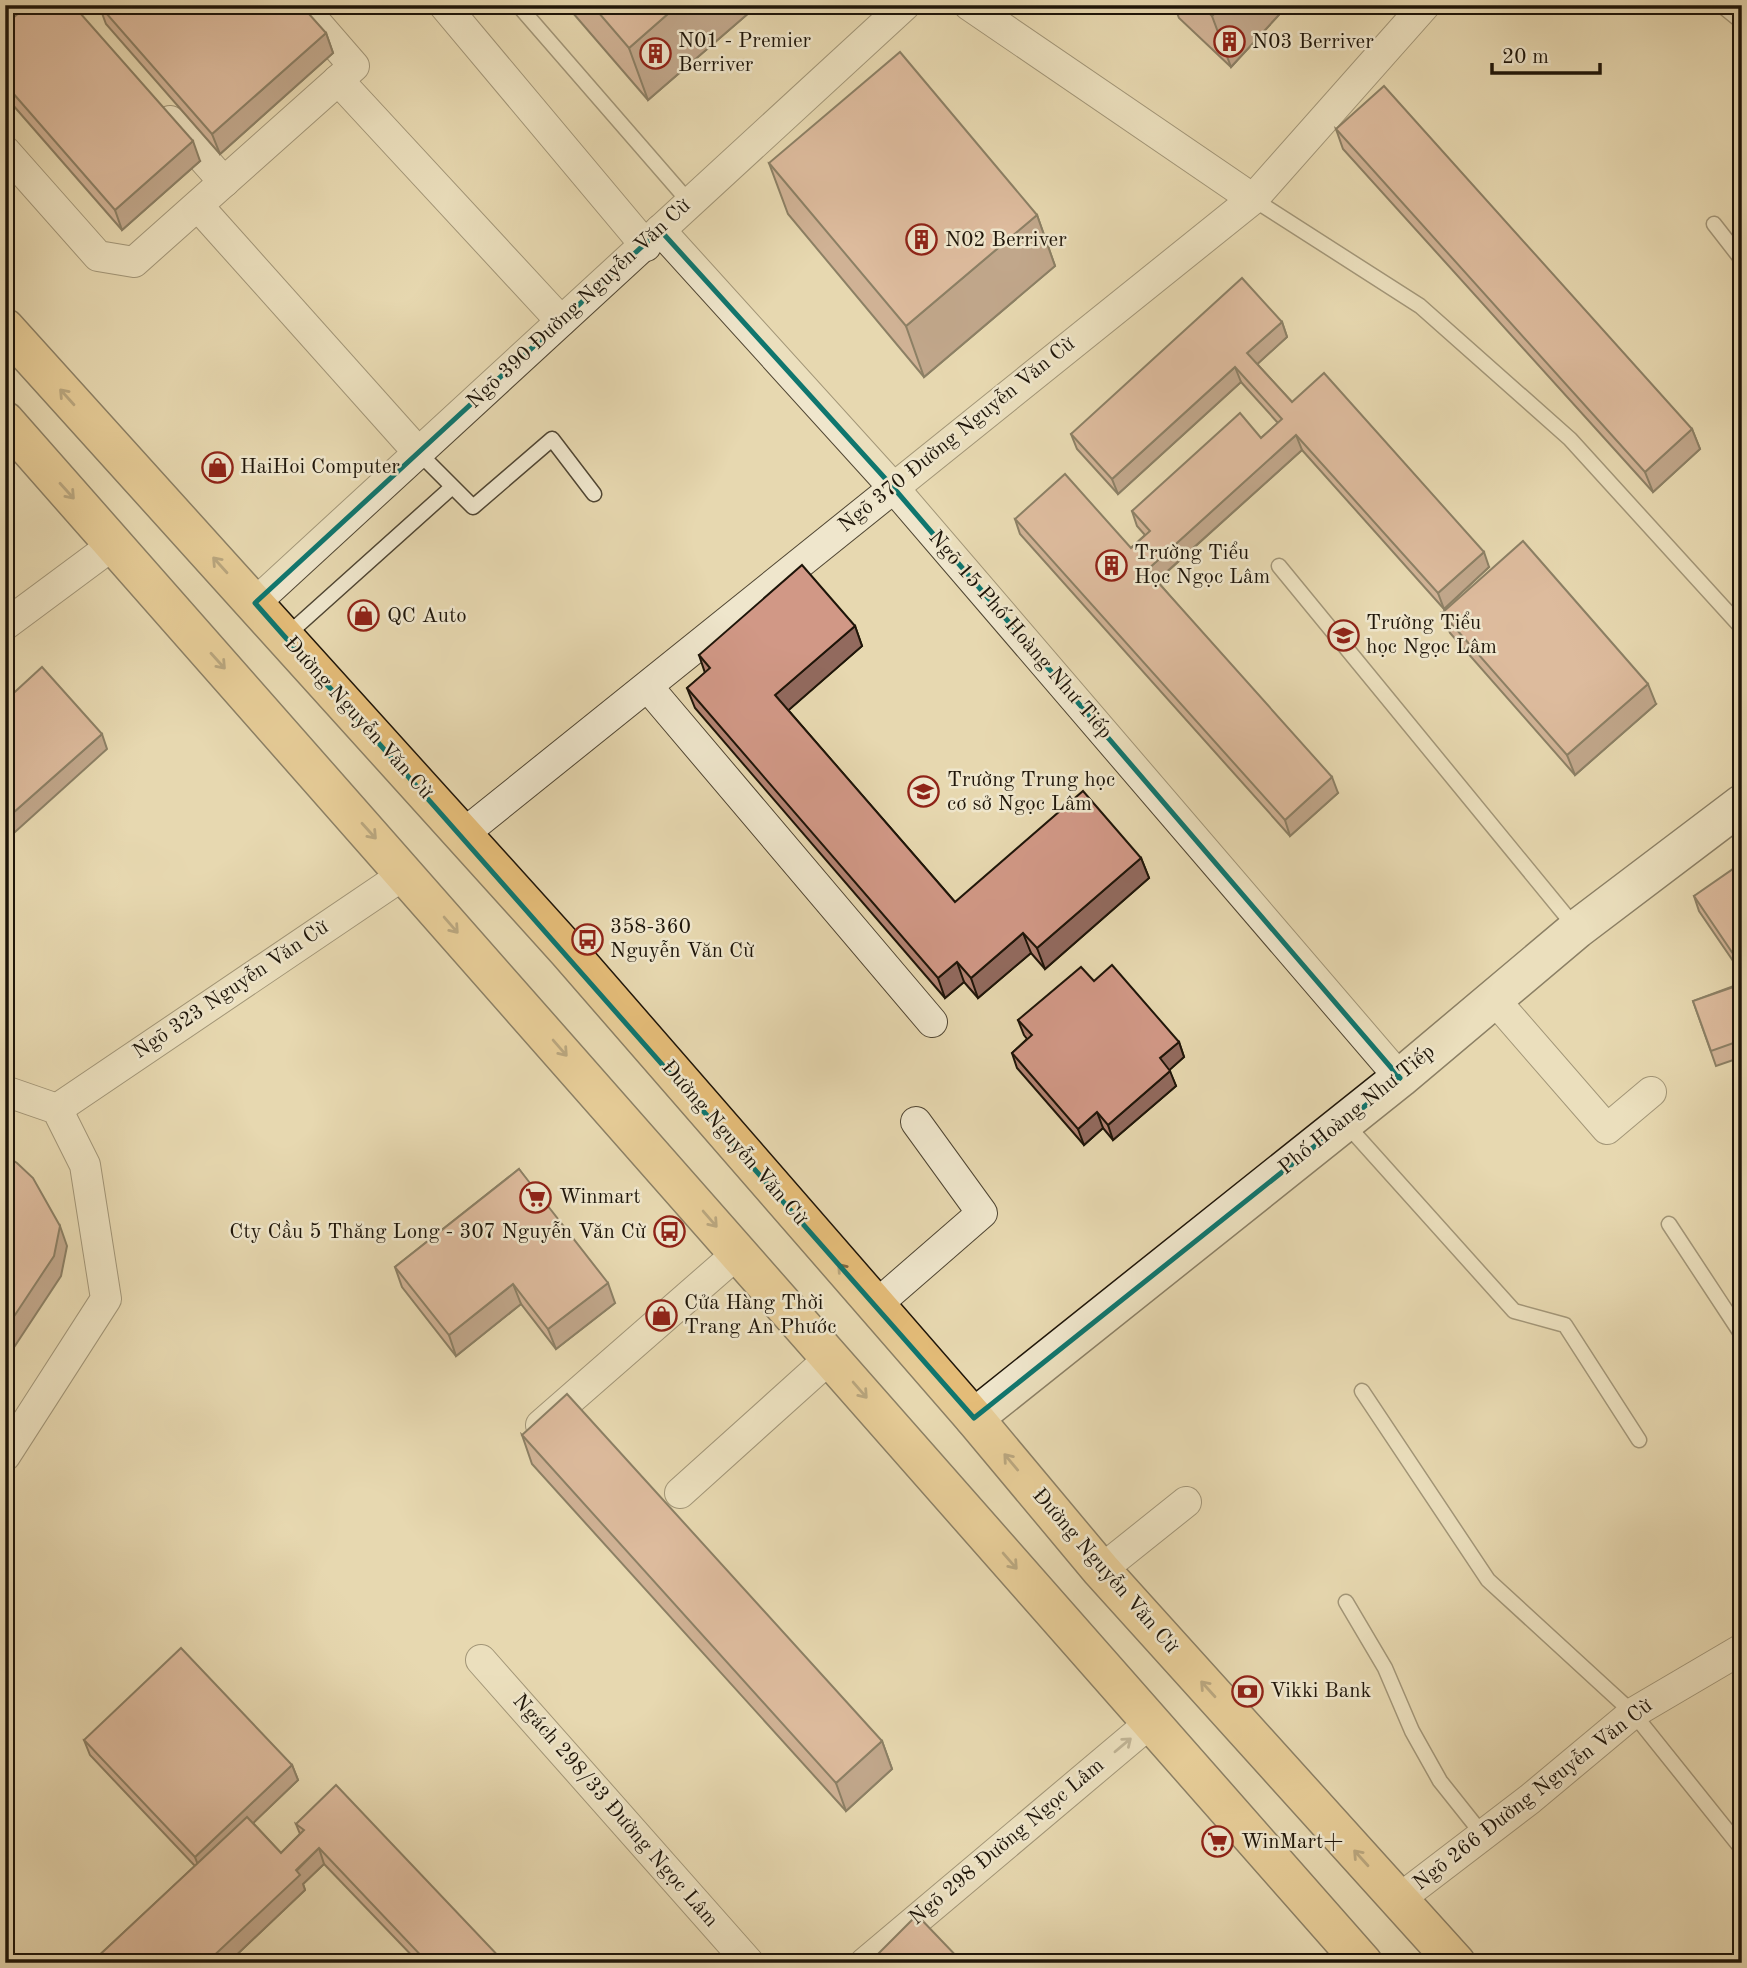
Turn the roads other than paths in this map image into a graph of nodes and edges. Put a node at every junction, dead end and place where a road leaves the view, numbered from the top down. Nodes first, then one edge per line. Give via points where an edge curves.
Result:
1 (301, 5) edge
2 (444, 5) edge
3 (518, 5) edge
4 (905, 5) edge
5 (969, 5) edge
6 (1425, 5) edge
7 (1721, 5) edge
8 (1742, 22) edge
9 (338, 80) junction
10 (151, 99) edge
11 (5, 151) edge
12 (224, 182) junction
13 (1253, 199) junction
14 (690, 202) junction
15 (198, 206) junction
16 (1714, 224) dead end
17 (653, 238) junction
18 (1742, 260) edge
19 (561, 321) junction
20 (5, 328) edge
21 (7, 427) edge
22 (418, 452) junction
23 (892, 486) junction
24 (451, 488) junction
25 (594, 494) dead end
26 (114, 544) junction
27 (1279, 566) dead end
28 (255, 603) junction
29 (5, 625) edge
30 (1742, 628) edge
31 (285, 637) junction
32 (648, 687) junction
33 (1742, 804) edge
34 (461, 835) junction
35 (406, 873) junction
36 (1577, 929) junction
37 (1494, 999) junction
38 (932, 1021) dead end
39 (1400, 1078) junction
40 (5, 1091) edge
41 (1651, 1092) dead end
42 (57, 1109) junction
43 (1344, 1121) junction
44 (916, 1122) dead end
45 (1669, 1224) dead end
46 (739, 1252) junction
47 (875, 1306) junction
48 (1742, 1335) edge
49 (831, 1357) junction
50 (1362, 1391) dead end
51 (974, 1418) junction
52 (525, 1439) edge
53 (1639, 1440) dead end
54 (5, 1456) edge
55 (680, 1493) dead end
56 (1186, 1502) dead end
57 (1101, 1570) junction
58 (1346, 1602) dead end
59 (1742, 1649) edge
60 (481, 1660) dead end
61 (1633, 1713) junction
62 (1150, 1722) junction
63 (1483, 1835) junction
64 (1742, 1849) edge
65 (1398, 1900) junction
66 (749, 1963) edge
67 (865, 1963) edge
68 (1363, 1963) edge
69 (1456, 1963) edge

1 - 9 street via 354,66
2 - 17 street, Ngõ 15 Phố Hoàng Như Tiếp
3 - 14 lane
4 - 14 street, Ngõ 390 Đường Nguyễn Văn Cừ
5 - 13 street
6 - 13 street, Ngõ 370 Đường Nguyễn Văn Cừ
7 - 8 lane
9 - 12 street
9 - 19 street
10 - 12 street
11 - 15 street via 98,256 134,262
12 - 15 street
13 - 23 street, Ngõ 370 Đường Nguyễn Văn Cừ
13 - 30 lane via 1420,306 1570,439
14 - 17 street, Ngõ 390 Đường Nguyễn Văn Cừ
15 - 22 street
16 - 18 lane
17 - 19 street, Ngõ 390 Đường Nguyễn Văn Cừ
17 - 23 street, Ngõ 15 Phố Hoàng Như Tiếp
19 - 22 street, Ngõ 390 Đường Nguyễn Văn Cừ
28 -> 20 main road, Đường Nguyễn Văn Cừ
21 -> 26 main road
22 - 24 lane
22 - 28 street, Ngõ 390 Đường Nguyễn Văn Cừ
23 - 32 street, Ngõ 370 Đường Nguyễn Văn Cừ
23 - 39 street, Ngõ 15 Phố Hoàng Như Tiếp
24 - 25 lane via 473,508 552,439
24 - 31 lane
26 - 29 street
26 -> 35 main road
27 - 36 lane
28 - 31 main road, Đường Nguyễn Văn Cừ
31 - 34 main road, Đường Nguyễn Văn Cừ
32 - 34 street, Ngõ 370 Đường Nguyễn Văn Cừ
32 - 38 street
33 - 36 street, Phố Hoàng Như Tiếp
47 -> 34 main road, Đường Nguyễn Văn Cừ via 567,950
35 - 42 street, Ngõ 323 Nguyễn Văn Cừ
35 -> 46 main road
36 - 37 street, Phố Hoàng Như Tiếp
37 - 39 street, Phố Hoàng Như Tiếp
37 - 41 street via 1607,1129
39 - 43 street, Phố Hoàng Như Tiếp
40 - 42 street
42 - 54 street via 85,1164 106,1299
43 - 51 street, Phố Hoàng Như Tiếp
43 - 53 lane via 1514,1311 1565,1325
44 - 47 street via 982,1213
45 - 48 lane
46 - 49 main road
46 - 52 street
47 - 51 main road, Đường Nguyễn Văn Cừ
49 - 55 street
49 -> 62 main road
50 - 61 lane via 1488,1580
57 -> 51 main road, Đường Nguyễn Văn Cừ
56 - 57 street
65 -> 57 main road, Đường Nguyễn Văn Cừ
58 - 63 lane via 1385,1668 1440,1781
59 - 61 street, Ngõ 266 Đường Nguyễn Văn Cừ
60 - 66 street, Ngách 298/33 Đường Ngọc Lâm
61 - 63 street, Ngõ 266 Đường Nguyễn Văn Cừ
61 - 64 lane
67 -> 62 street, Ngõ 298 Đường Ngọc Lâm
62 - 68 main road
63 - 65 street, Ngõ 266 Đường Nguyễn Văn Cừ
65 - 69 main road, Đường Nguyễn Văn Cừ

